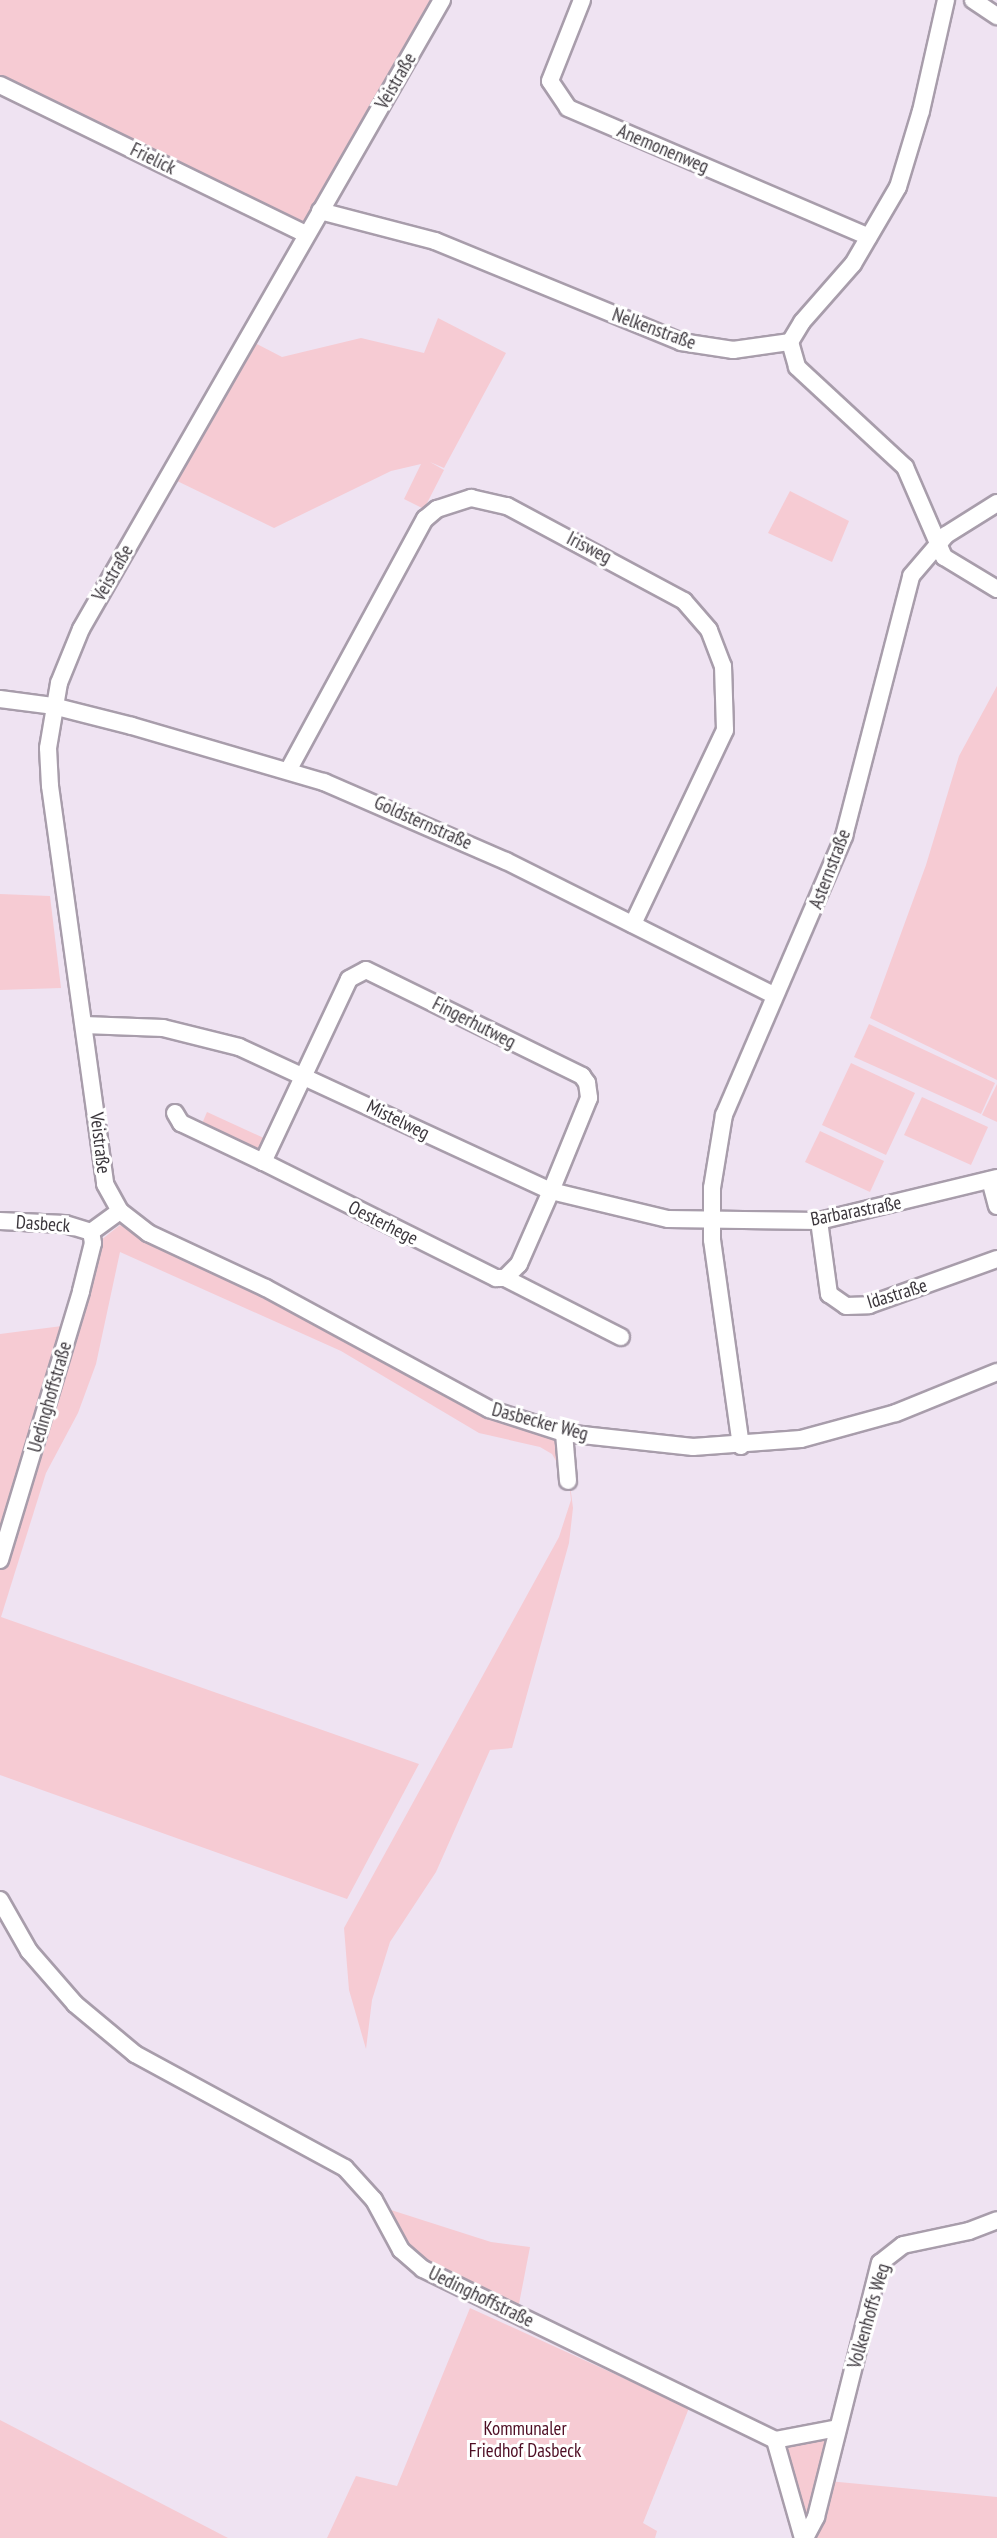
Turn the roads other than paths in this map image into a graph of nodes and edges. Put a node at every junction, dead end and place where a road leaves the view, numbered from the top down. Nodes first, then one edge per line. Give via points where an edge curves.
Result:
1 (442, 0) edge
2 (582, 0) edge
3 (946, 0) edge
4 (973, 0) edge
5 (997, 16) edge
6 (0, 85) edge
7 (320, 211) junction
8 (306, 234) junction
9 (869, 237) junction
10 (790, 342) junction
11 (997, 503) edge
12 (936, 544) junction
13 (997, 589) edge
14 (0, 699) edge
15 (53, 706) junction
16 (289, 769) junction
17 (633, 924) junction
18 (772, 994) junction
19 (84, 1025) junction
20 (304, 1073) junction
21 (175, 1113) dead end
22 (263, 1162) junction
23 (994, 1179) edge
24 (551, 1191) junction
25 (997, 1206) edge
26 (120, 1211) junction
27 (0, 1221) edge
28 (819, 1221) junction
29 (712, 1223) junction
30 (91, 1232) junction
31 (997, 1259) edge
32 (505, 1278) junction
33 (621, 1337) dead end
34 (997, 1371) edge
35 (564, 1433) junction
36 (741, 1446) junction
37 (568, 1481) dead end
38 (0, 1560) edge
39 (0, 1900) edge
40 (997, 2220) edge
41 (838, 2428) junction
42 (775, 2440) junction
43 (804, 2538) edge

1 - 7 street, Veistraße
2 - 9 street, Anemonenweg via 550,81 568,108
3 - 9 street via 906,162
4 - 5 street
6 - 8 street, Frielick
7 - 8 street, Veistraße
7 - 10 street, Nelkenstraße via 435,241 681,342 733,350
8 - 15 street, Veistraße via 82,629
9 - 10 street
10 - 12 street via 797,368 905,467
11 - 12 street, Asternstraße
12 - 13 street via 956,568
12 - 18 street, Asternstraße via 911,576 865,767 831,872
14 - 15 street
15 - 16 street, Goldsternstraße
15 - 19 street, Veistraße via 50,786
16 - 17 street, Goldsternstraße via 423,822
16 - 17 street, Irisweg via 421,524 437,509 471,498 507,506 684,601 709,630 723,666 725,730
17 - 18 street, Goldsternstraße
18 - 29 street, Asternstraße via 724,1115 712,1188
19 - 20 street, Mistelweg via 178,1031
19 - 26 street, Veistraße via 105,1184
20 - 22 street
20 - 24 street, Mistelweg
20 - 24 street, Fingerhutweg via 349,979 360,970 379,975 582,1076 589,1098
21 - 22 street, Oesterhege via 181,1124
22 - 32 street, Oesterhege via 496,1278
23 - 25 street
23 - 28 street, Barbarastraße
24 - 29 street, Mistelweg via 640,1214
24 - 32 street via 519,1264
26 - 30 street, Dasbeck
26 - 35 street, Dasbecker Weg via 148,1233 266,1288 489,1409
27 - 30 street, Dasbeck via 65,1224
28 - 29 street, Barbarastraße
28 - 31 street, Idastraße via 829,1294 846,1306 869,1305
29 - 36 street, Asternstraße via 717,1292
30 - 38 street, Uedinghoffstraße via 93,1242 81,1291
32 - 33 street, Oesterhege
34 - 36 street, Dasbecker Weg via 896,1413 801,1439
35 - 36 street, Dasbecker Weg via 667,1446
35 - 37 street
39 - 42 street, Uedinghoffstraße via 29,1951 75,2004 135,2054 345,2168 374,2200 401,2249 423,2269
40 - 41 street, Volkenhoffs Weg via 903,2245 880,2263
41 - 42 street
41 - 43 street, Volkenhoffs Weg via 816,2516
42 - 43 street

